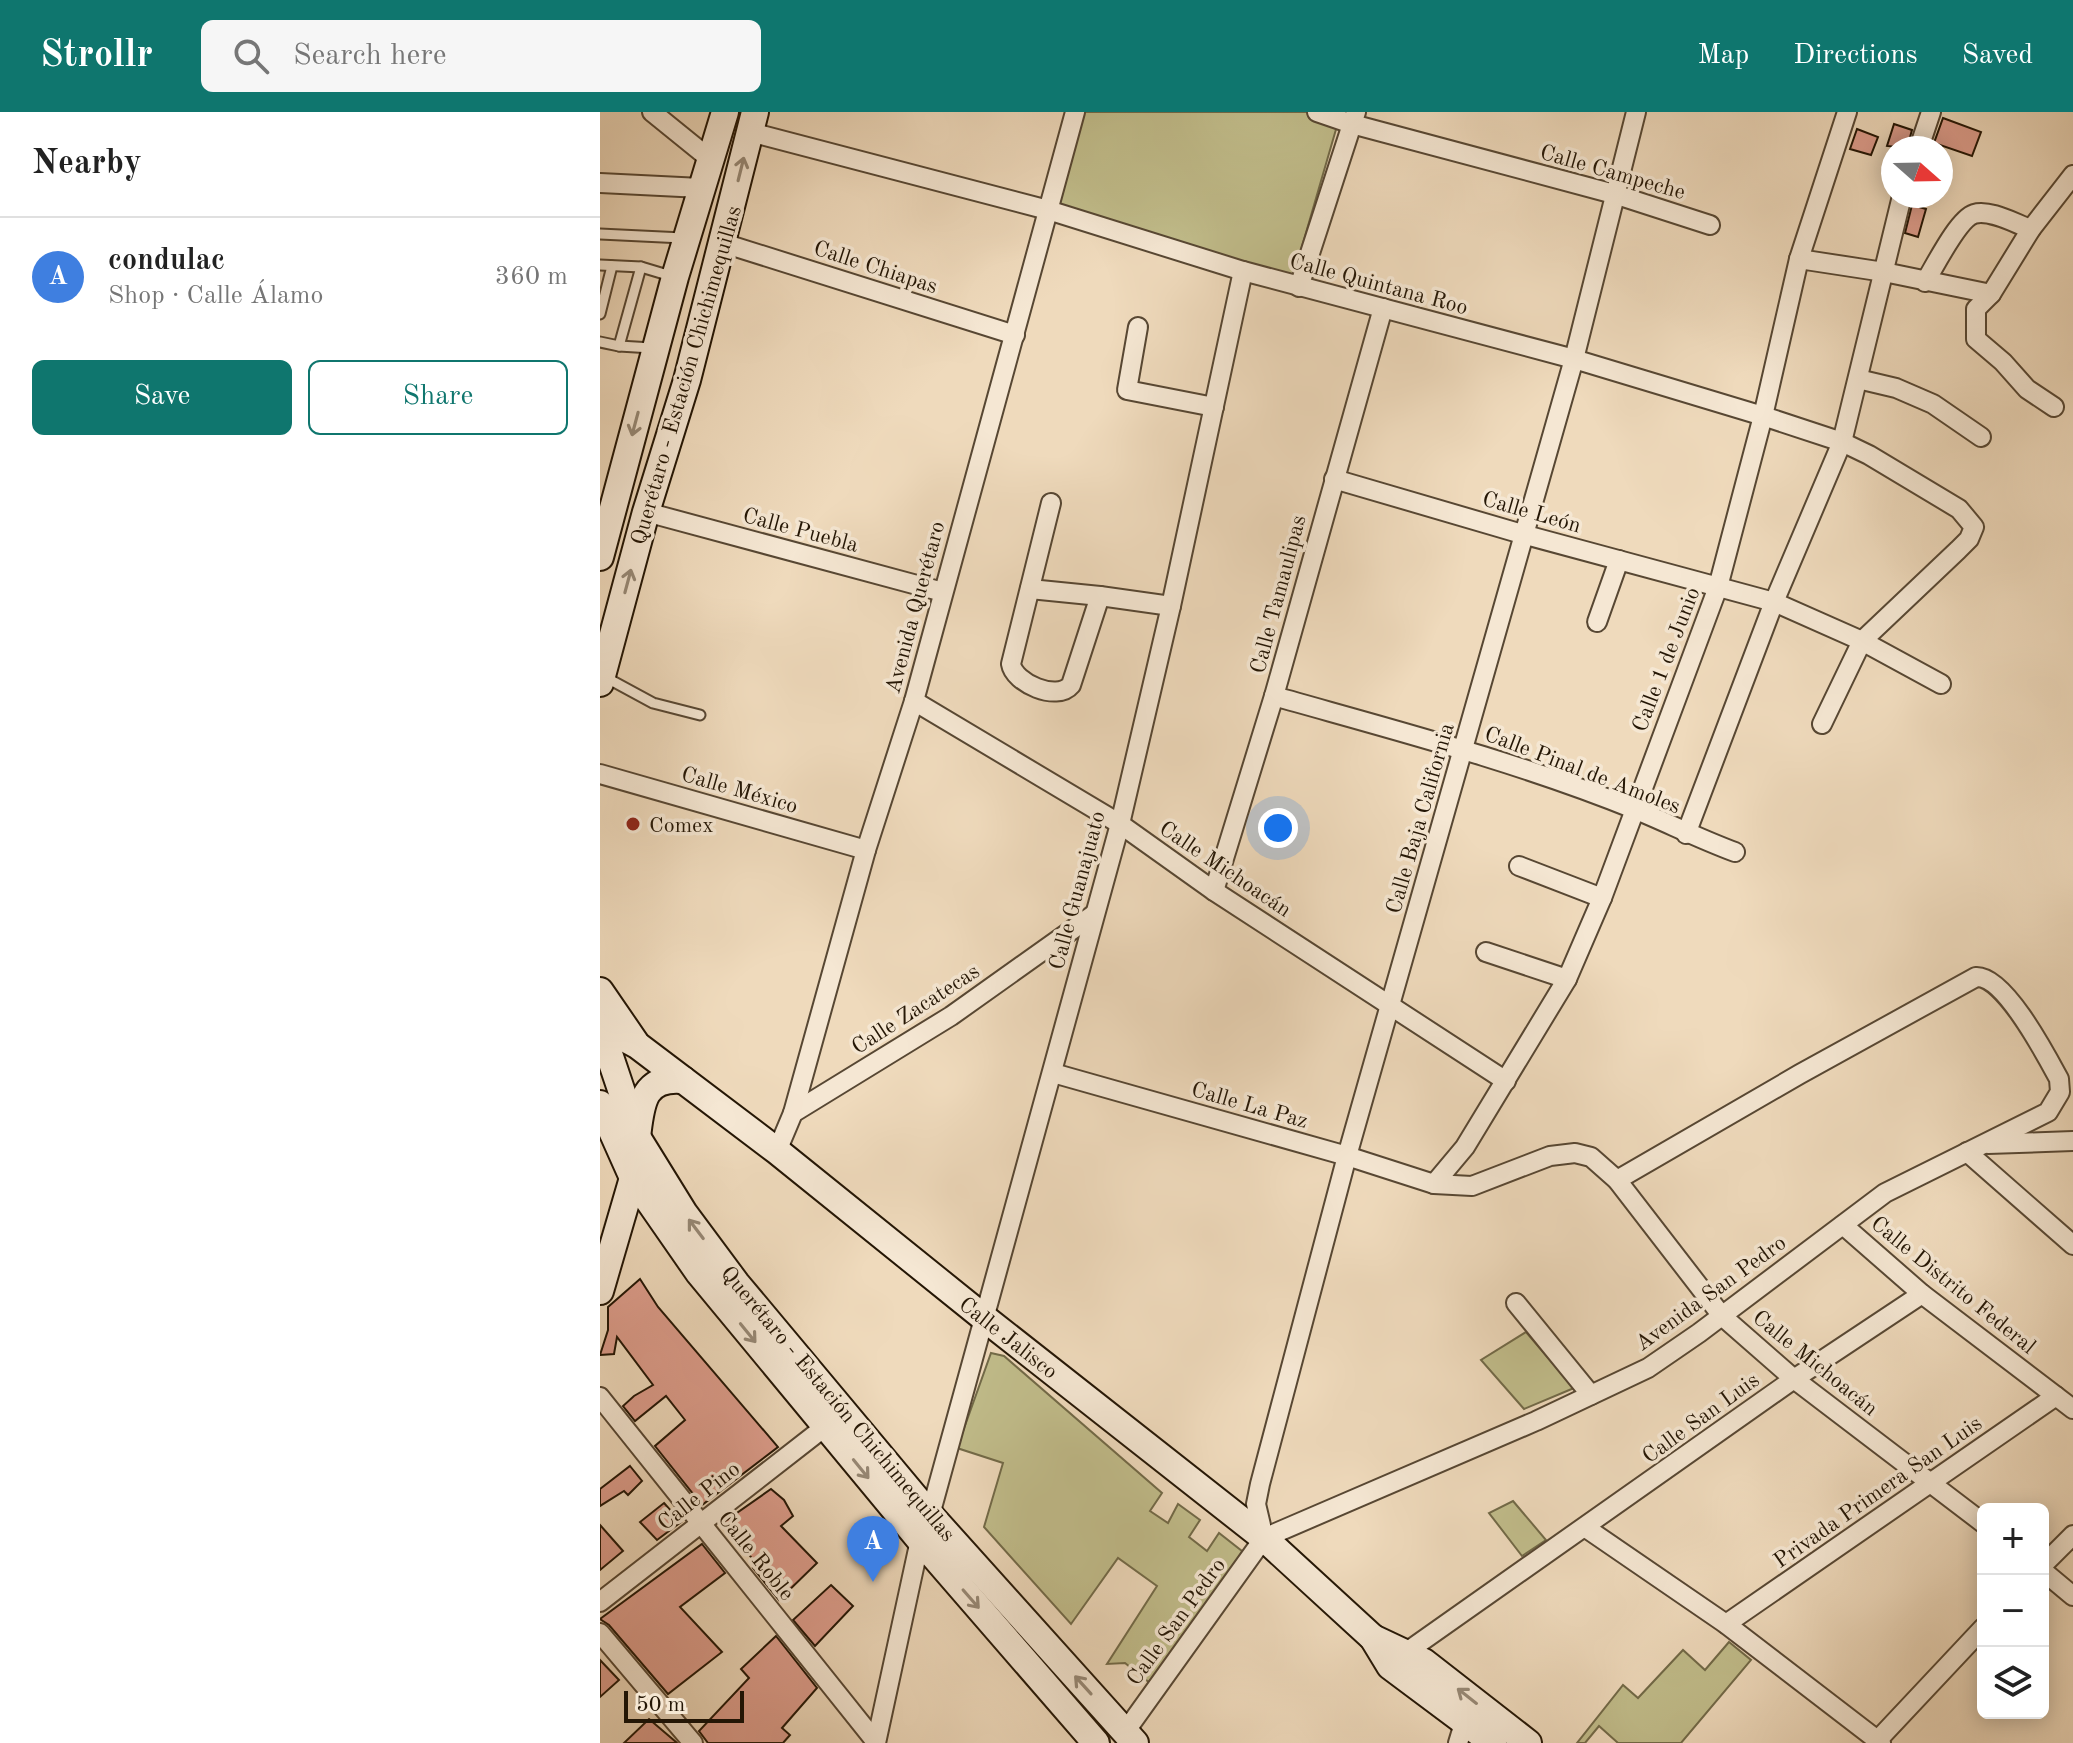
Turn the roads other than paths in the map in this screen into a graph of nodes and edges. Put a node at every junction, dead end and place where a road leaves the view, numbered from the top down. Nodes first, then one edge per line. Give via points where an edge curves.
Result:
1 (652, 112) edge
2 (726, 112) edge
3 (1075, 112) edge
4 (1317, 112) edge
5 (1636, 112) edge
6 (1847, 112) edge
7 (1931, 112) edge
8 (1354, 118) edge
9 (753, 122) edge
10 (1923, 136) edge
11 (710, 159) junction
12 (2073, 175) edge
13 (600, 183) edge
14 (701, 188) junction
15 (1614, 194) junction
16 (1899, 208) edge
17 (1048, 210) junction
18 (1710, 225) dead end
19 (2031, 229) junction
20 (600, 234) edge
21 (686, 238) junction
22 (723, 243) junction
23 (1799, 259) junction
24 (600, 265) edge
25 (612, 266) junction
26 (641, 267) junction
27 (1243, 271) junction
28 (1884, 272) junction
29 (675, 277) junction
30 (713, 279) junction
31 (1925, 282) junction
32 (1299, 287) junction
33 (1991, 294) junction
34 (1383, 308) junction
35 (600, 314) edge
36 (1138, 327) dead end
37 (1015, 335) junction
38 (600, 342) edge
39 (619, 346) junction
40 (655, 349) junction
41 (1574, 359) junction
42 (1858, 379) junction
43 (687, 380) junction
44 (1214, 407) junction
45 (2054, 407) dead end
46 (1763, 416) junction
47 (1981, 437) dead end
48 (1842, 442) junction
49 (1334, 479) junction
50 (1051, 503) dead end
51 (646, 512) junction
52 (1522, 534) junction
53 (600, 557) edge
54 (1619, 560) junction
55 (1718, 587) junction
56 (1030, 589) junction
57 (943, 592) junction
58 (1100, 596) junction
59 (1774, 602) junction
60 (1171, 606) junction
61 (1597, 622) dead end
62 (1862, 641) junction
63 (601, 679) edge
64 (1941, 684) dead end
65 (1274, 696) junction
66 (914, 701) junction
67 (700, 715) dead end
68 (1822, 724) dead end
69 (1463, 750) junction
70 (600, 774) edge
71 (1634, 809) junction
72 (1120, 824) junction
73 (1686, 834) junction
74 (866, 850) junction
75 (1735, 852) dead end
76 (1519, 866) dead end
77 (1214, 891) junction
78 (1602, 898) junction
79 (1093, 915) junction
80 (1486, 952) dead end
81 (1567, 979) junction
82 (600, 991) edge
83 (1391, 1004) junction
84 (600, 1026) edge
85 (637, 1045) junction
86 (1053, 1073) junction
87 (683, 1080) junction
88 (1506, 1081) junction
89 (600, 1104) edge
90 (793, 1113) junction
91 (637, 1137) junction
92 (2073, 1141) edge
93 (1976, 1148) junction
94 (777, 1151) junction
95 (1347, 1156) junction
96 (633, 1178) junction
97 (1617, 1180) junction
98 (1434, 1184) junction
99 (1843, 1225) junction
100 (2073, 1245) edge
101 (600, 1291) edge
102 (1922, 1294) junction
103 (1516, 1303) dead end
104 (1722, 1316) junction
105 (983, 1317) junction
106 (1794, 1379) junction
107 (1591, 1395) junction
108 (2056, 1396) junction
109 (600, 1397) edge
110 (2073, 1409) edge
111 (826, 1426) junction
112 (1933, 1483) junction
113 (930, 1515) junction
114 (1977, 1518) edge
115 (700, 1522) junction
116 (1586, 1528) junction
117 (2073, 1535) edge
118 (1264, 1538) junction
119 (920, 1540) junction
120 (2049, 1559) edge
121 (2048, 1575) edge
122 (2073, 1596) edge
123 (600, 1602) edge
124 (1726, 1624) junction
125 (600, 1633) edge
126 (1977, 1635) edge
127 (1398, 1659) junction
128 (1461, 1732) edge
129 (1130, 1737) edge
130 (1878, 1742) edge
131 (693, 1743) edge
132 (876, 1743) edge
133 (1096, 1743) edge
134 (1493, 1743) edge
135 (1528, 1743) edge

1 - 11 street
2 - 11 main road, Querétaro - Estación Chichimequillas
2 - 30 main road via 687,274 696,287
3 - 17 street, Avenida Querétaro
4 - 8 street, Calle Campeche
5 - 15 street, Calle Baja California
6 - 23 street, Calle 1 de Junio
7 - 10 street
8 - 15 street, Calle Campeche
8 - 32 street
9 - 17 street, Calle Quintana Roo
22 -> 9 main road, Querétaro - Estación Chichimequillas
11 - 14 main road, Querétaro - Estación Chichimequillas
12 - 19 street
13 - 14 street
14 - 21 main road, Querétaro - Estación Chichimequillas
15 - 18 street, Calle Campeche
15 - 41 street, Calle Baja California
16 - 28 street
17 - 27 street, Calle Quintana Roo
17 - 37 street, Avenida Querétaro
19 - 31 street via 1975,214 1964,221
19 - 33 street
20 - 21 lane
21 - 29 main road, Querétaro - Estación Chichimequillas
22 - 30 main road, Querétaro - Estación Chichimequillas
22 - 37 street, Calle Chiapas
23 - 28 street
23 - 46 street, Calle 1 de Junio
24 - 25 lane
25 - 26 lane
25 - 35 lane
26 - 29 lane
26 - 39 lane
27 - 32 street, Calle Quintana Roo
27 - 44 street, Calle Guanajuato
28 - 31 street
28 - 42 street
29 - 40 main road, Querétaro - Estación Chichimequillas
30 - 43 main road, Querétaro - Estación Chichimequillas
31 - 33 street
32 - 34 street, Calle Quintana Roo
33 - 45 street via 1976,309 1976,339 2027,389
34 - 41 street, Calle Quintana Roo
34 - 49 street, Calle Tamaulipas
36 - 44 street via 1127,390
37 - 57 street, Avenida Querétaro
38 - 39 lane
39 - 40 lane
40 - 43 main road via 670,331 687,335
40 -> 53 main road, Querétaro - Estación Chichimequillas
41 - 46 street, Calle Quintana Roo
41 - 52 street, Calle Baja California
42 - 47 street via 1933,404
42 - 48 street
43 - 51 main road, Querétaro - Estación Chichimequillas
44 - 60 street, Calle Guanajuato
46 - 48 street, Calle Quintana Roo
46 - 55 street, Calle 1 de Junio
48 - 59 street
48 - 62 street, Calle Quintana Roo via 1959,509 1974,527 1969,539
49 - 52 street, Calle León
49 - 65 street, Calle Tamaulipas
50 - 56 street
51 - 57 street, Calle Puebla
63 -> 51 main road, Querétaro - Estación Chichimequillas
52 - 54 street, Calle León
52 - 69 street, Calle Baja California
54 - 55 street, Calle León
54 - 61 street
55 - 59 street
55 - 71 street, Calle 1 de Junio
56 - 58 street
56 - 58 street via 1012,672 1055,694 1071,685
57 - 66 street, Avenida Querétaro
58 - 60 street
59 - 62 street
59 - 73 street
60 - 72 street, Calle Guanajuato
62 - 64 street
62 - 68 street
63 - 67 lane via 653,703
65 - 69 street, Calle Pinal de Amoles
65 - 77 street, Calle Tamaulipas
66 - 72 street, Calle Michoacán
66 - 74 street, Avenida Querétaro
69 - 71 street, Calle Pinal de Amoles
69 - 83 street, Calle Baja California
70 - 74 street, Calle México
71 - 73 street, Calle Pinal de Amoles
71 - 78 street, Calle 1 de Junio
72 - 77 street, Calle Michoacán
72 - 79 street, Calle Guanajuato
73 - 75 street, Calle Pinal de Amoles
74 - 90 street, Avenida Querétaro
76 - 78 street
77 - 83 street, Calle Michoacán
78 - 81 street, Calle 1 de Junio
79 - 86 street, Calle Guanajuato
79 - 90 street, Calle Zacatecas via 951,1016
80 - 81 street
81 - 88 street, Calle 1 de Junio
82 - 85 main road, Calle Jalisco
83 - 88 street, Calle Michoacán
83 - 95 street, Calle Baja California
84 - 85 main road, Calle Jalisco
84 - 91 main road, Querétaro - Estación Chichimequillas
85 - 87 main road, Calle Jalisco
86 - 95 street, Calle La Paz
86 - 105 street, Calle Guanajuato
87 - 91 main road via 656,1082 646,1095
87 - 94 main road, Calle Jalisco
88 - 98 street, Calle 1 de Junio via 1465,1147
89 - 96 main road, Querétaro - Estación Chichimequillas
90 - 94 street
113 -> 91 main road, Querétaro - Estación Chichimequillas via 736,1283
92 - 93 street
93 - 97 street, Avenida San Pedro via 2048,1112 2060,1092 2059,1079 2017,1010 1983,976
93 - 99 street, Avenida San Pedro via 1885,1193
93 - 100 street
94 - 105 main road, Calle Jalisco
95 - 98 street, Calle La Paz
95 - 118 street, Calle Baja California via 1258,1494
96 - 101 main road
96 -> 111 main road, Querétaro - Estación Chichimequillas via 699,1273
97 - 98 street, Calle Michoacán via 1591,1157 1575,1153 1550,1156 1472,1186
97 - 104 street, Calle Michoacán
99 - 102 street, Calle Distrito Federal
99 - 104 street, Avenida San Pedro
102 - 106 street, Calle San Luis
102 - 108 street, Calle Distrito Federal
103 - 107 street
104 - 106 street, Calle Michoacán
104 - 107 street, Avenida San Pedro via 1648,1368
105 - 113 street, Calle Guanajuato
105 - 118 main road, Calle Jalisco
106 - 112 street, Calle Michoacán
106 - 116 street, Calle San Luis
107 - 118 street, Avenida San Pedro
108 - 110 street, Calle Distrito Federal
108 - 112 street, Privada Primera San Luis
109 - 115 street, Calle Roble
111 - 115 street, Calle Pino
111 -> 119 main road, Querétaro - Estación Chichimequillas
112 - 114 street, Calle Michoacán
112 - 124 street, Privada Primera San Luis
129 -> 113 main road, Querétaro - Estación Chichimequillas
115 - 123 street, Calle Pino
115 - 132 street, Calle Roble
116 - 124 street
116 - 127 street, Calle San Luis
117 - 120 street
118 - 127 main road, Calle Jalisco
118 - 129 street, Calle San Pedro
119 - 132 street
119 -> 133 main road, Querétaro - Estación Chichimequillas
121 - 122 street
124 - 130 street
125 - 131 street
126 - 130 street
127 - 128 main road, Calle Jalisco
135 -> 127 main road, Calle Jalisco via 1424,1662
128 - 134 main road, Calle Jalisco

